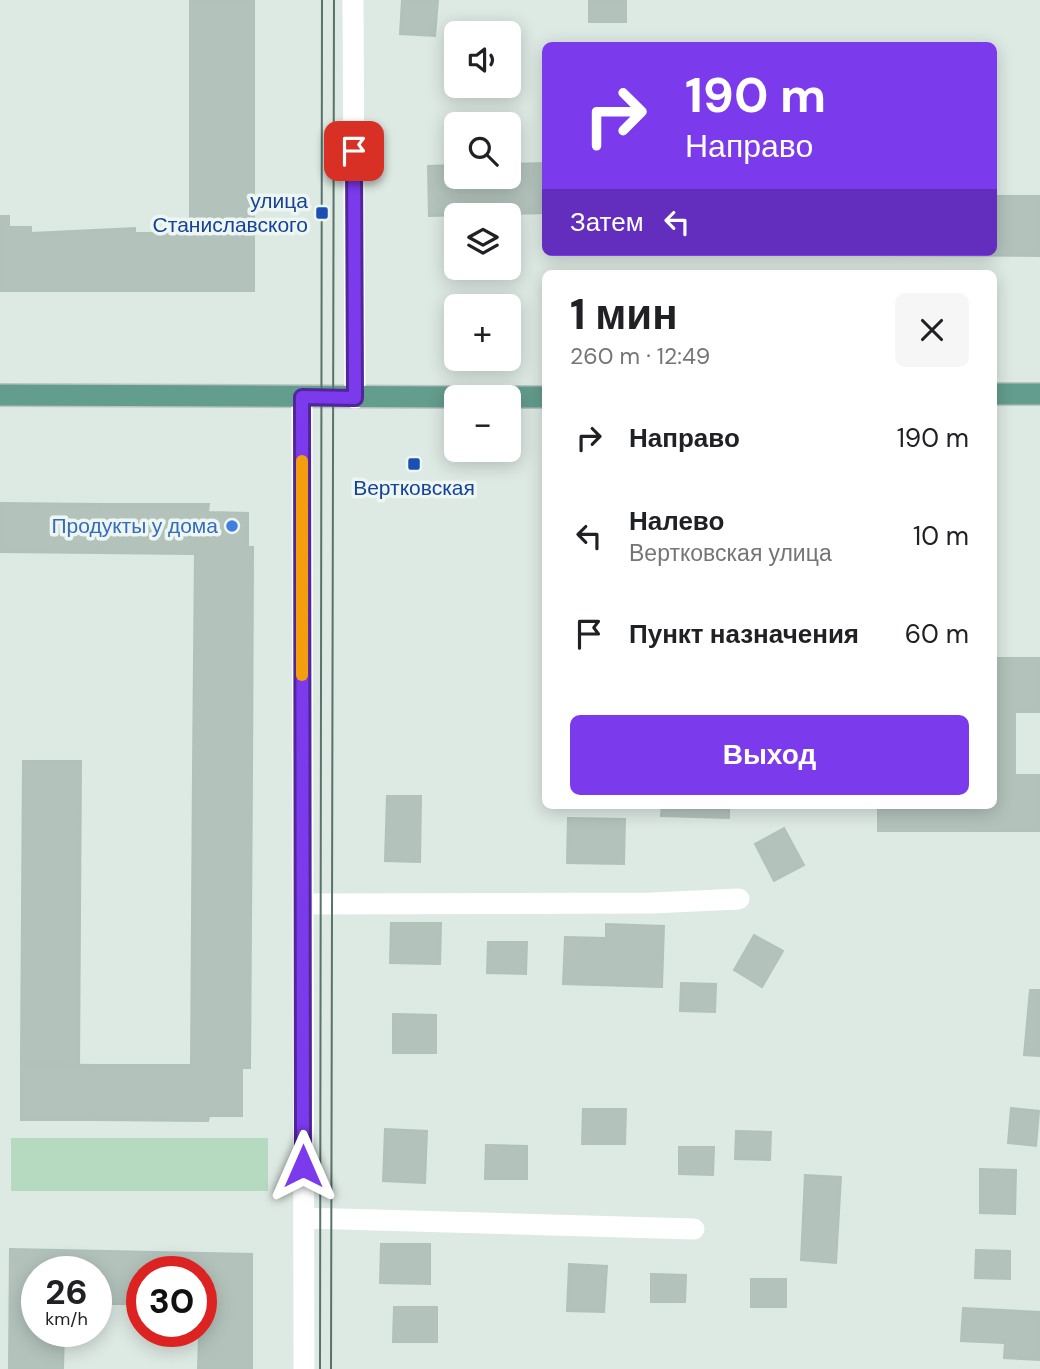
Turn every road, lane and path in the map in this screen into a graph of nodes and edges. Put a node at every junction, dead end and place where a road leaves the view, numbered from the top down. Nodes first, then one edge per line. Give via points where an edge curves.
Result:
1 (353, 0) edge
2 (997, 394) edge
3 (1040, 394) edge
4 (0, 395) edge
5 (302, 397) junction
6 (444, 397) edge
7 (521, 397) edge
8 (542, 397) edge
9 (355, 398) junction
10 (739, 900) dead end
11 (303, 904) junction
12 (304, 1218) junction
13 (694, 1229) dead end
14 (304, 1369) edge

1 - 9 street
2 - 3 main road
4 - 5 main road
5 - 9 main road
5 - 11 street
6 - 9 main road
7 - 8 main road
10 - 11 street
11 - 12 street
12 - 13 street
12 - 14 street

